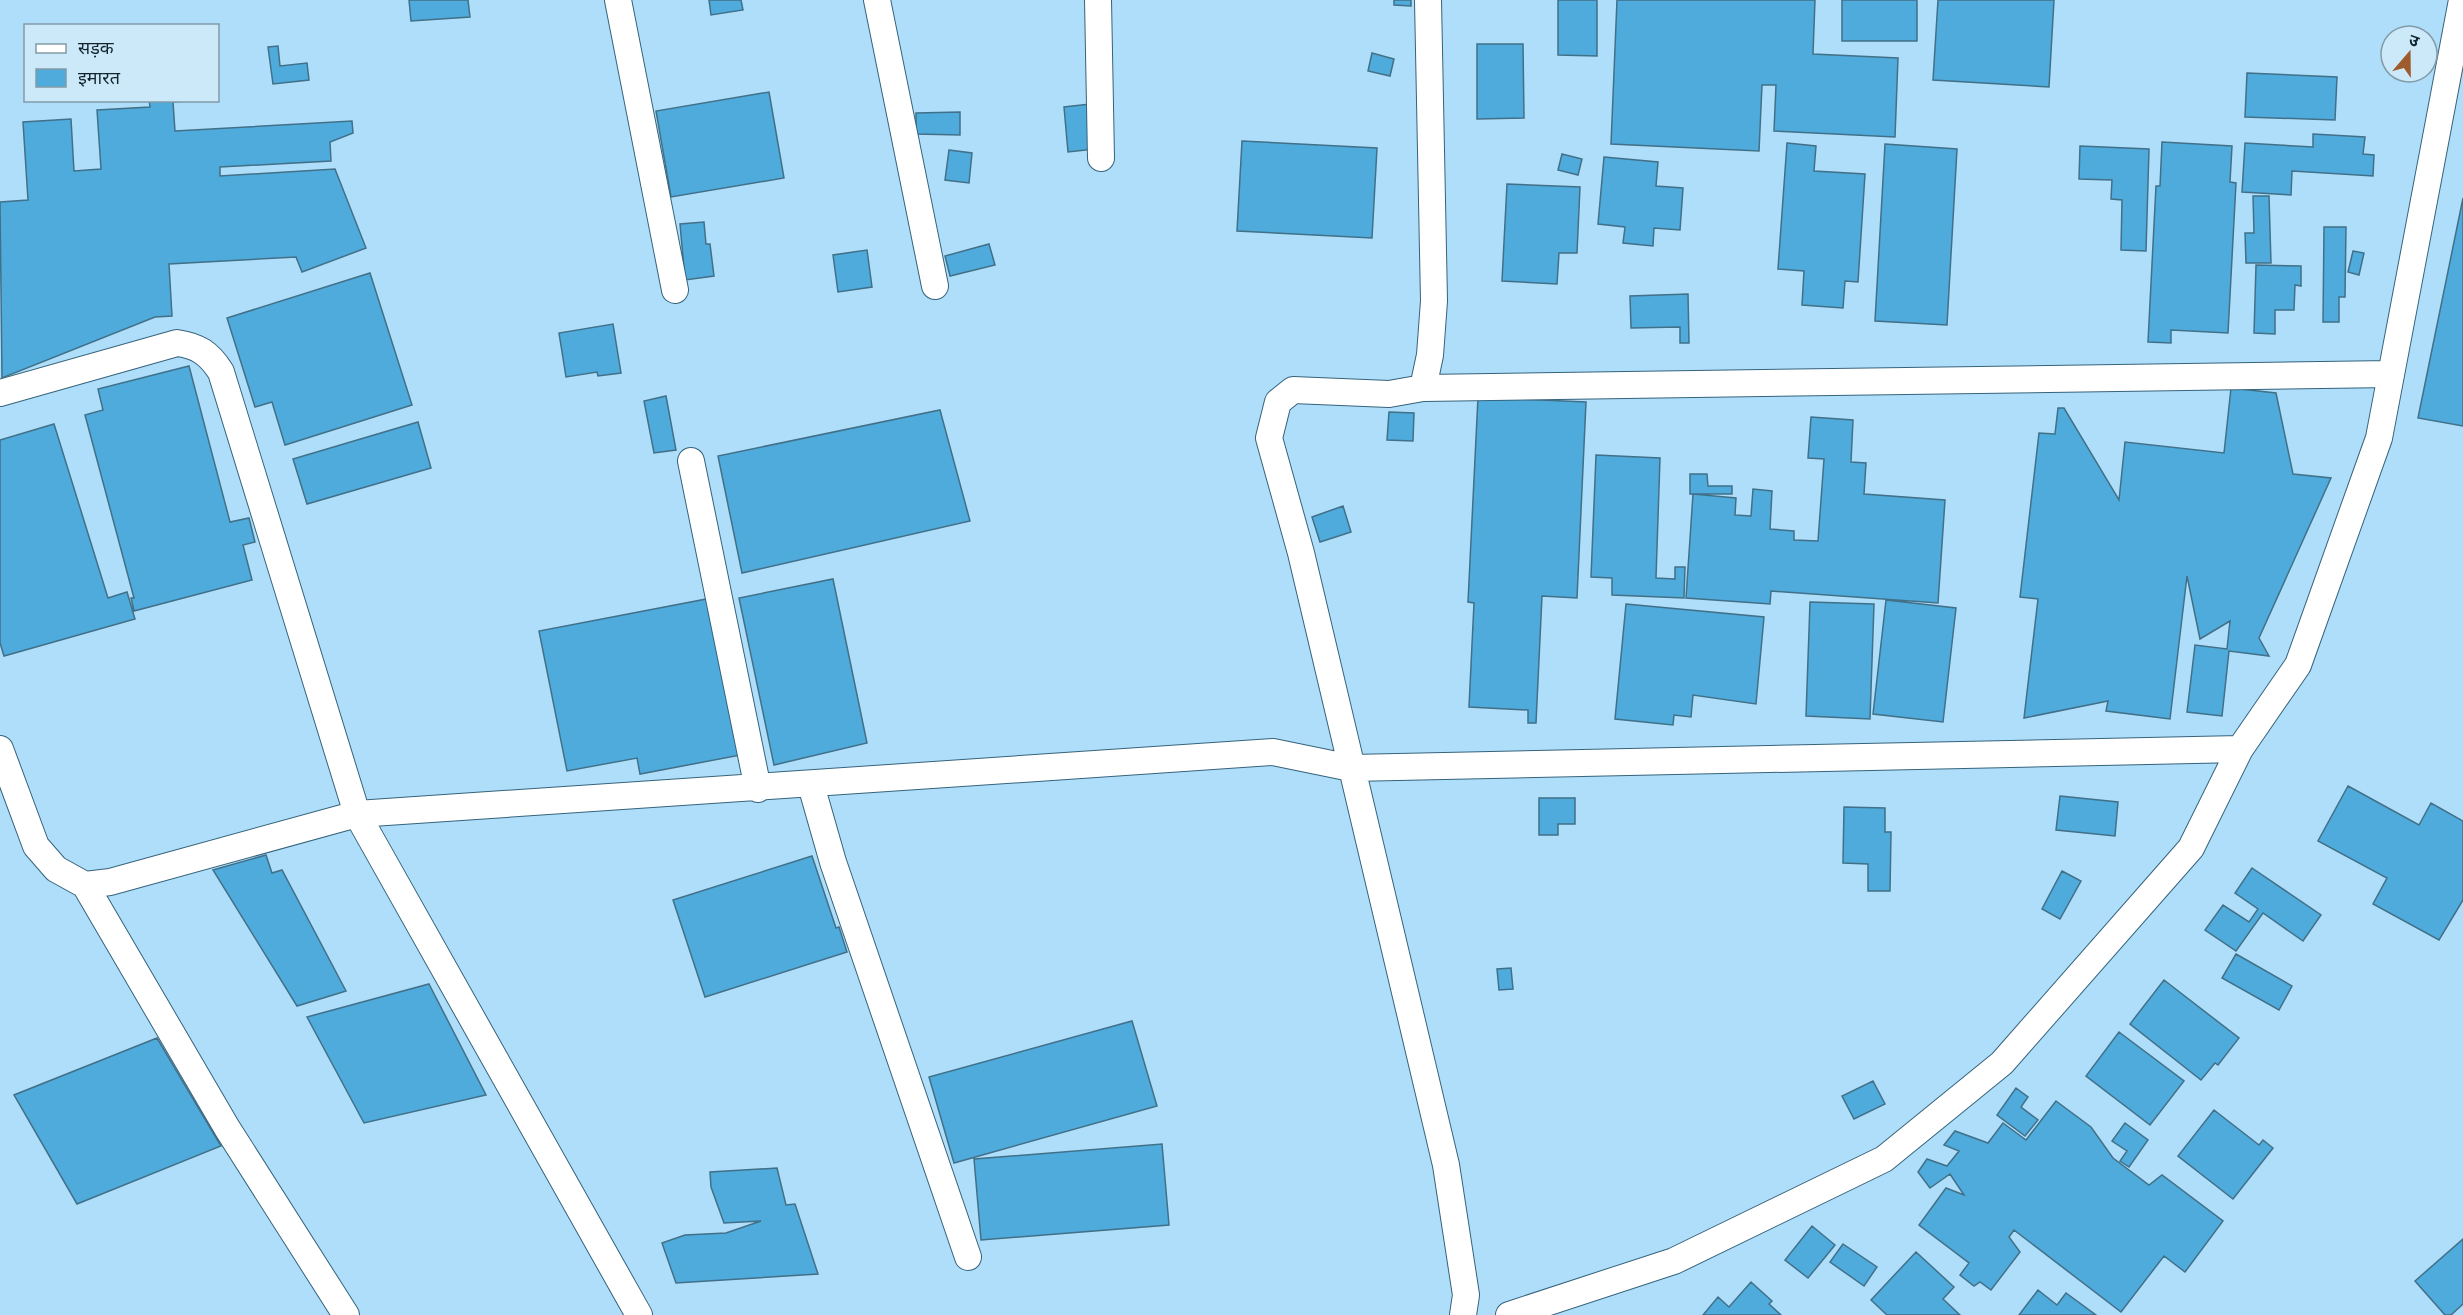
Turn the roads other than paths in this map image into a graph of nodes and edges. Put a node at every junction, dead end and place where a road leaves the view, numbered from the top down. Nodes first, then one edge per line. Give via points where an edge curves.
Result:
1 (618, 0) edge
2 (877, 0) edge
3 (1098, 0) edge
4 (1428, 0) edge
5 (2462, 0) edge
6 (1101, 158) dead end
7 (934, 286) dead end
8 (675, 290) dead end
9 (2391, 374) junction
10 (1423, 388) junction
11 (0, 393) edge
12 (691, 461) dead end
13 (0, 749) edge
14 (2240, 749) junction
15 (1351, 768) junction
16 (811, 785) junction
17 (758, 789) junction
18 (357, 814) junction
19 (85, 885) junction
20 (968, 1257) dead end
21 (346, 1315) edge
22 (639, 1315) edge
23 (1463, 1315) edge
24 (1509, 1315) edge

1 - 8 street
2 - 7 street
3 - 6 street
4 - 10 street via 1434,301
5 - 9 street
9 - 10 street
9 - 14 street via 2379,438 2298,665
10 - 15 street via 1389,394 1293,390 1278,402 1269,438 1301,553
11 - 18 street via 177,343 195,345 212,358 221,372
12 - 17 street
13 - 19 street via 36,846 56,869
14 - 15 street
14 - 24 street via 2191,848 2002,1063 1884,1159 1674,1261
15 - 16 street via 1273,752
15 - 23 street via 1446,1165 1466,1295
16 - 17 street
16 - 20 street via 833,862
17 - 18 street
18 - 19 street via 110,882
18 - 22 street
19 - 21 street via 227,1128

